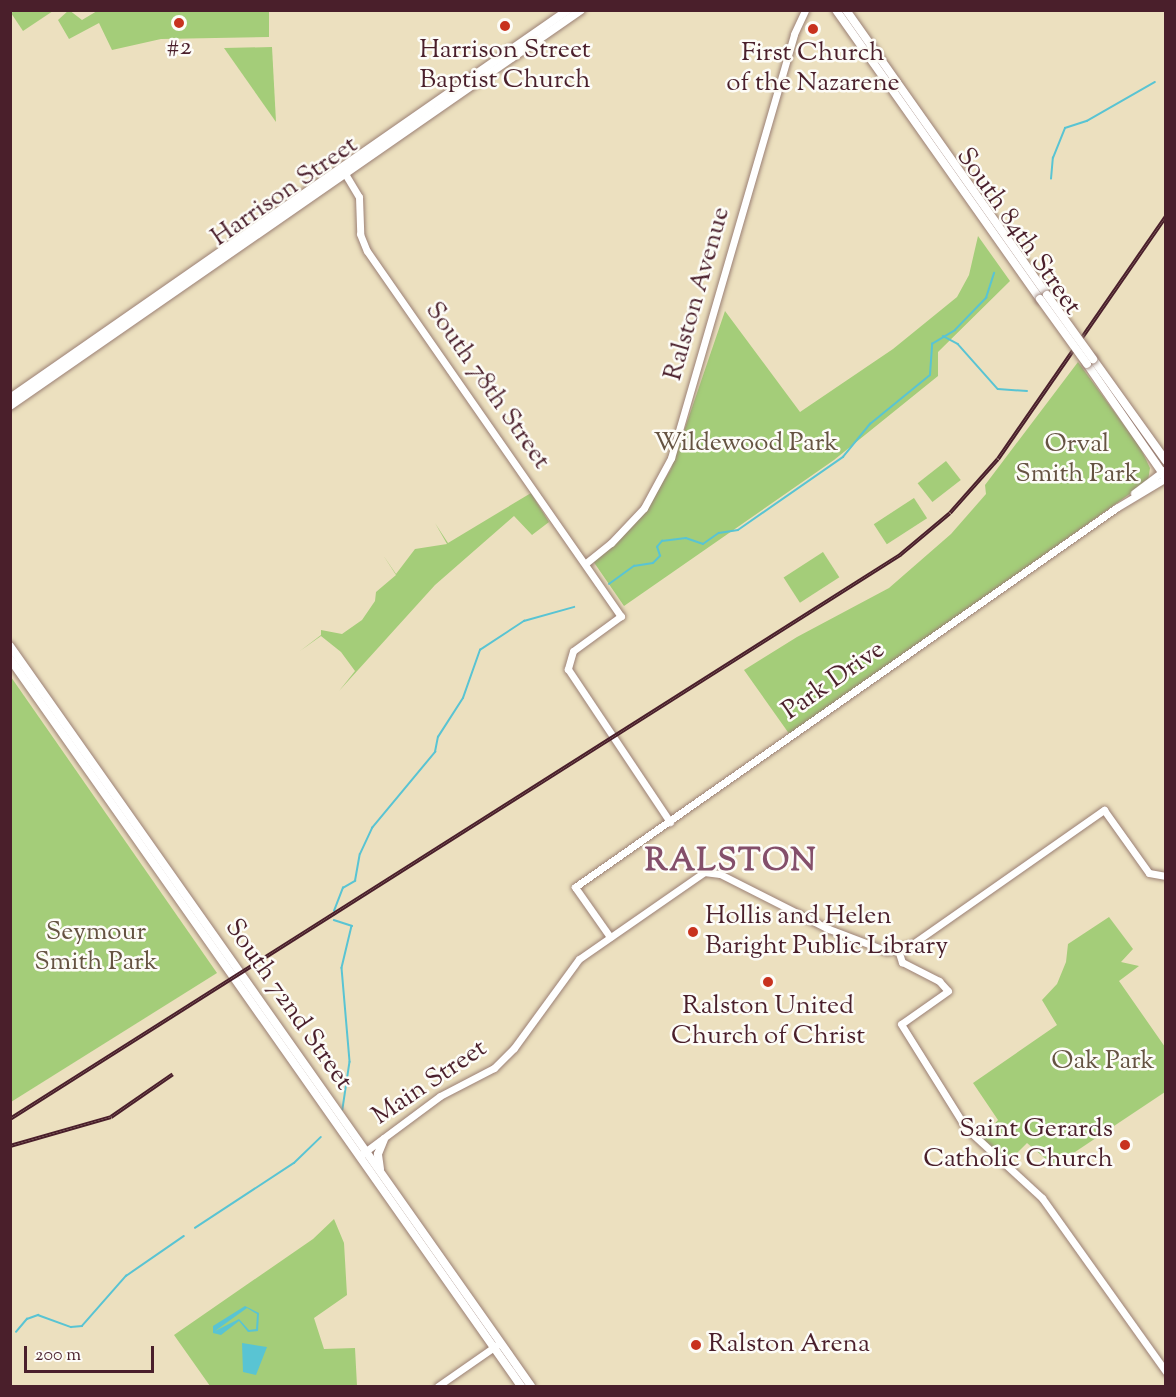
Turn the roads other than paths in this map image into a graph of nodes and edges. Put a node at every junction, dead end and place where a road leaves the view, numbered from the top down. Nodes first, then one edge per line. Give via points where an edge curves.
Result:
1 (568, 10) edge
2 (581, 10) edge
3 (805, 10) edge
4 (836, 10) edge
5 (844, 10) edge
6 (345, 174) junction
7 (1044, 297) junction
8 (1090, 362) junction
9 (10, 398) edge
10 (10, 406) edge
11 (1166, 461) edge
12 (1165, 474) edge
13 (586, 563) junction
14 (10, 646) edge
15 (10, 659) edge
16 (670, 822) junction
17 (1166, 876) edge
18 (610, 937) junction
19 (898, 950) junction
20 (384, 1139) junction
21 (362, 1154) junction
22 (381, 1173) junction
23 (497, 1345) junction
24 (1166, 1372) edge
25 (438, 1386) edge
26 (521, 1386) edge
27 (531, 1386) edge

1 - 9 main road, Harrison Street
2 - 6 main road, Harrison Street
3 - 13 street, Ralston Avenue via 794,34 671,458 644,508
4 - 7 main road, South 84th Street
5 - 7 main road, South 84th Street
6 - 10 main road, Harrison Street
6 - 13 street, South 78th Street via 359,197 360,234 367,251
7 - 8 main road, South 84th Street, bridge
8 - 11 main road, South 84th Street
8 - 12 main road, South 84th Street
12 - 16 street, Park Drive
13 - 16 street, South 78th Street via 621,616 573,651 568,661 572,679
14 - 21 main road, South 72nd Street
15 - 21 main road, South 72nd Street
16 - 18 street, Park Drive via 575,887
17 - 19 street via 1146,869 1104,810
18 - 19 street, Main Street via 704,872 720,874 878,950
18 - 20 street, Main Street via 575,963 514,1048 494,1068 445,1093
19 - 24 street via 902,962 939,981 948,992 901,1024 969,1132 1042,1198
20 - 21 street, Main Street
20 - 22 main road via 378,1154
21 - 22 main road, South 72nd Street
21 - 23 main road, South 72nd Street
22 - 23 main road, South 72nd Street
23 - 25 street
23 - 26 main road, South 72nd Street
23 - 27 main road, South 72nd Street

